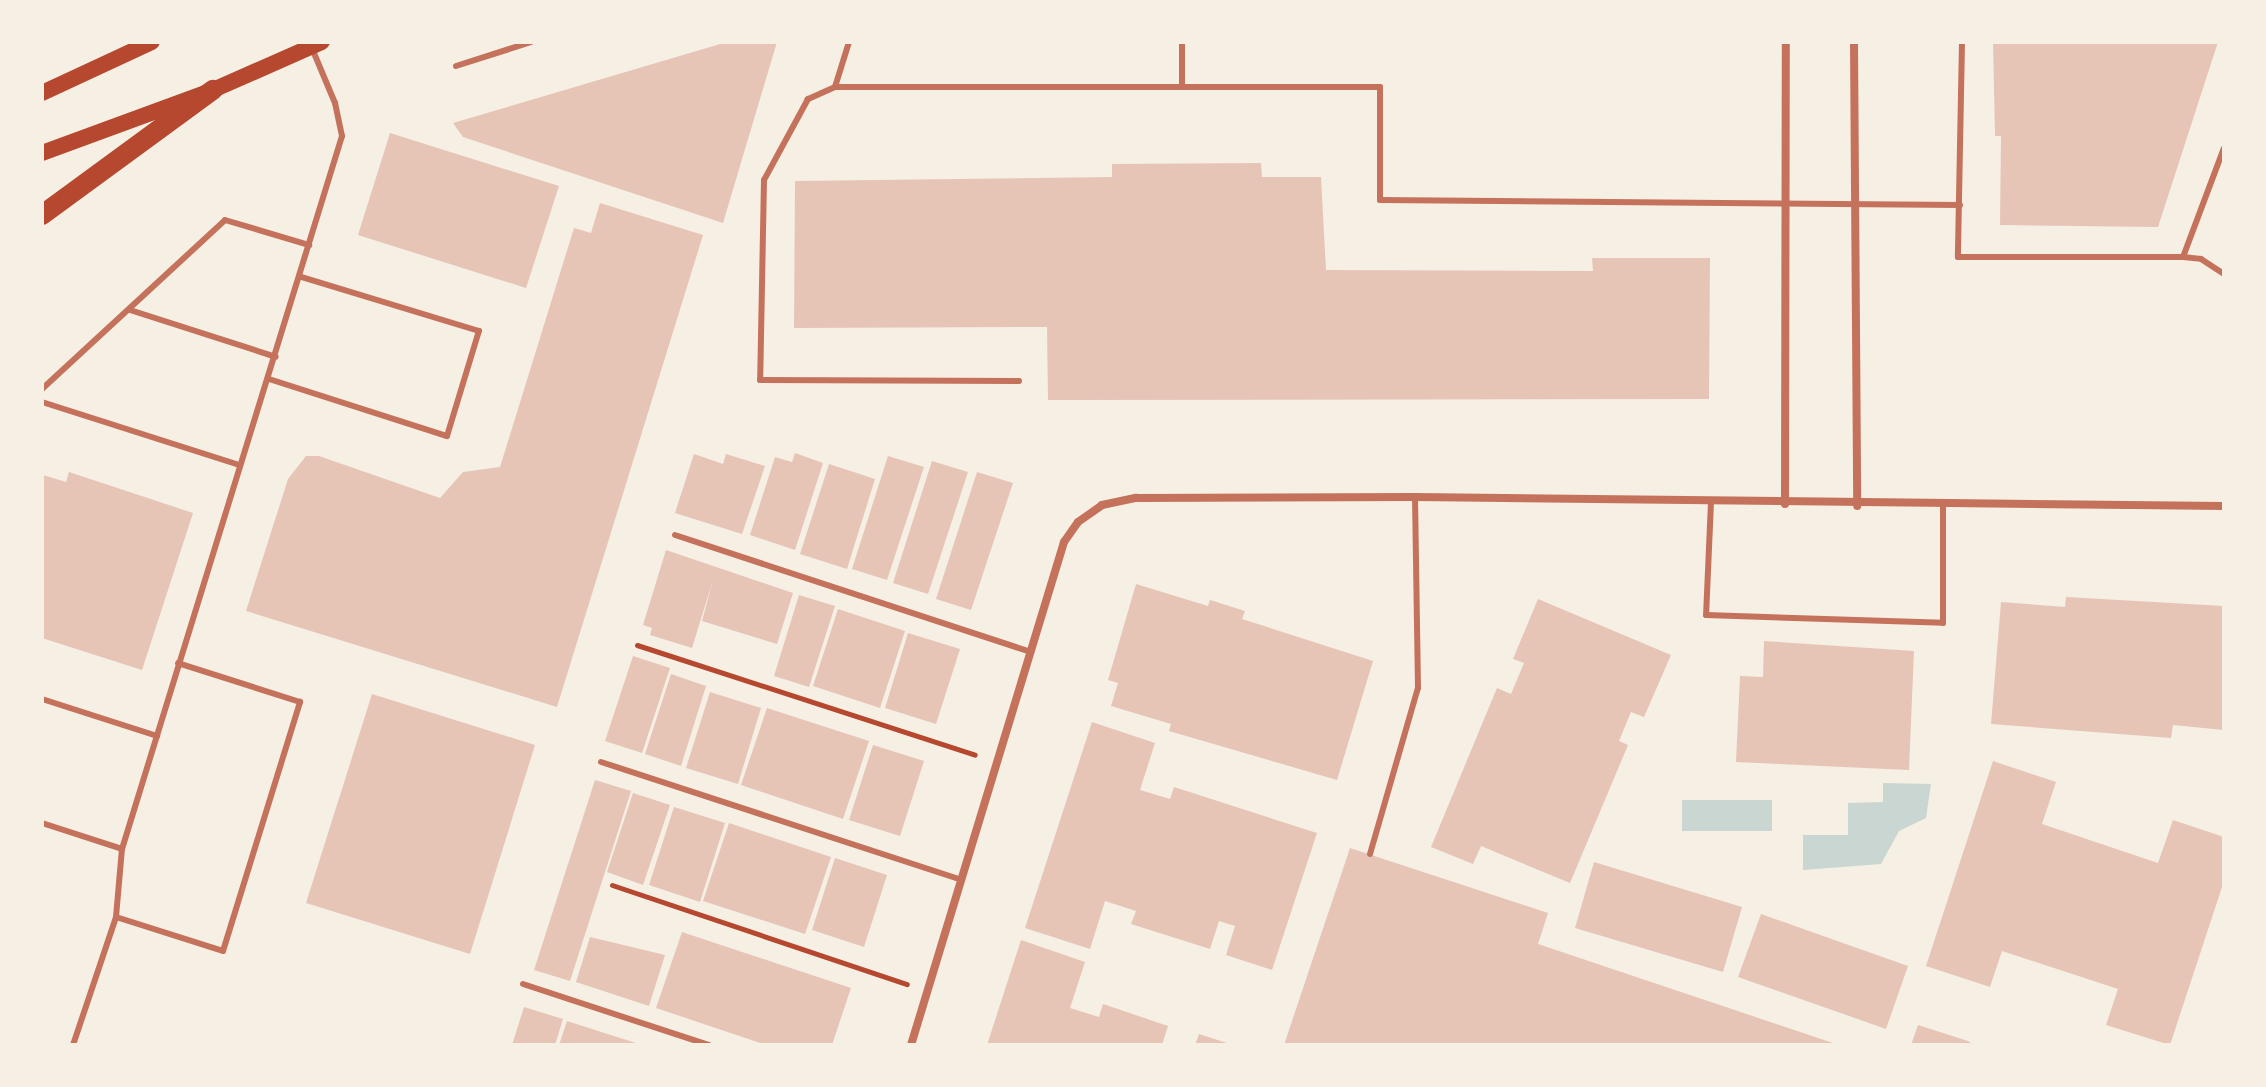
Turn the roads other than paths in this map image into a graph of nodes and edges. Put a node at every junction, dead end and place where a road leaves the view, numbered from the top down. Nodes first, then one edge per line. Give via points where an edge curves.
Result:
1 (152, 42) edge
2 (531, 42) edge
3 (849, 42) edge
4 (1182, 42) edge
5 (1786, 42) edge
6 (1854, 42) edge
7 (1962, 42) edge
8 (316, 44) edge
9 (456, 66) dead end
10 (1182, 86) junction
11 (835, 87) junction
12 (213, 90) junction
13 (42, 93) edge
14 (2224, 148) edge
15 (42, 153) edge
16 (1786, 205) junction
17 (1855, 205) junction
18 (1960, 205) junction
19 (42, 215) edge
20 (309, 245) junction
21 (2183, 257) junction
22 (2224, 274) edge
23 (301, 277) junction
24 (130, 310) junction
25 (276, 357) junction
26 (269, 379) junction
27 (1019, 381) dead end
28 (42, 389) edge
29 (42, 402) edge
30 (240, 465) junction
31 (1415, 497) junction
32 (1711, 502) junction
33 (1785, 504) junction
34 (1857, 506) junction
35 (1943, 506) junction
36 (2224, 506) edge
37 (675, 535) dead end
38 (1031, 652) junction
39 (178, 663) junction
40 (42, 699) edge
41 (157, 736) junction
42 (601, 762) dead end
43 (42, 823) edge
44 (122, 849) junction
45 (1370, 854) dead end
46 (961, 880) junction
47 (116, 917) junction
48 (523, 984) dead end
49 (73, 1045) edge
50 (709, 1045) edge
51 (911, 1045) edge

1 - 13 main road
2 - 9 lane
3 - 11 lane
4 - 10 lane
5 - 16 street
6 - 17 street
7 - 18 lane
8 - 12 main road
8 - 20 lane via 342,136
10 - 11 lane
10 - 16 lane via 1380,87 1380,200
11 - 27 lane via 808,99 764,180 760,380
12 - 15 main road
12 - 19 main road
14 - 21 lane
16 - 17 lane
16 - 33 street
17 - 18 lane
17 - 34 street
18 - 21 lane via 1958,257
20 - 23 lane
20 - 24 lane via 225,220
21 - 22 lane via 2201,259
23 - 25 lane
23 - 26 lane via 479,331 447,436
24 - 25 lane
24 - 28 lane
25 - 26 lane
26 - 30 lane
29 - 30 lane
30 - 39 lane
31 - 32 street
31 - 38 street via 1136,498 1102,505 1078,522 1064,542
31 - 45 lane via 1418,688
32 - 33 street
32 - 35 lane via 1706,615 1943,623
33 - 34 street
34 - 35 street
35 - 36 street
37 - 38 lane
38 - 46 street
39 - 41 lane
39 - 47 lane via 300,702 223,951
40 - 41 lane
41 - 44 lane
42 - 46 lane
43 - 44 lane
44 - 47 lane
46 - 51 street
47 - 49 lane
48 - 50 lane

